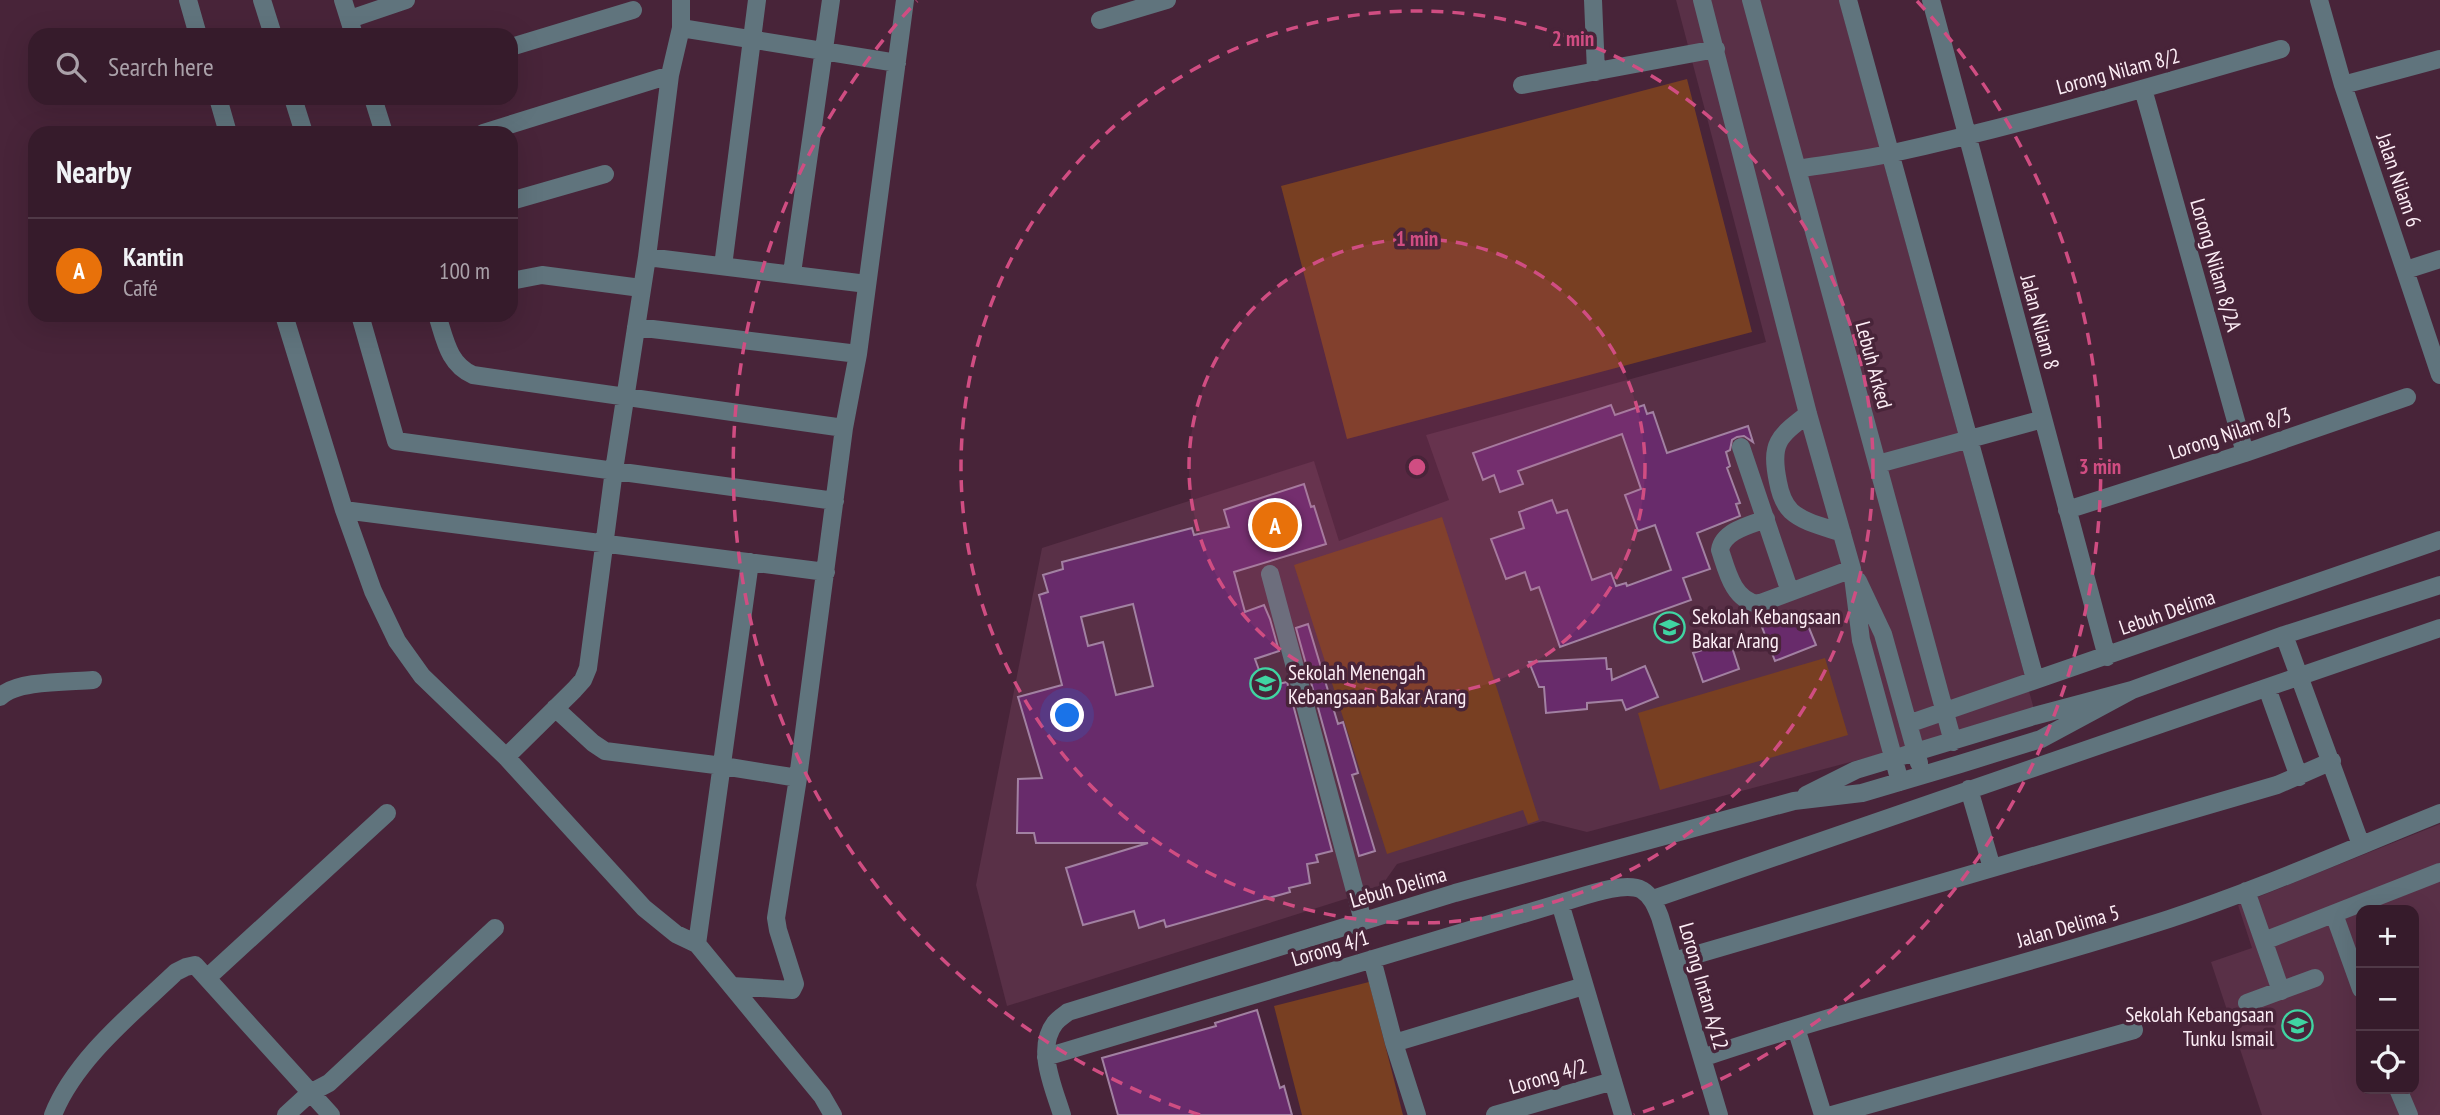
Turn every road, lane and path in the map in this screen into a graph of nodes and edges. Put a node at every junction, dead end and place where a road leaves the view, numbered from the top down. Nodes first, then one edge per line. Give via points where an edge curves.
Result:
1 (188, 0) edge
2 (262, 0) edge
3 (343, 0) edge
4 (406, 0) edge
5 (681, 0) edge
6 (757, 0) edge
7 (831, 0) edge
8 (905, 0) edge
9 (1167, 0) edge
10 (1593, 0) edge
11 (1702, 0) edge
12 (1751, 0) edge
13 (1848, 0) edge
14 (1931, 0) edge
15 (2319, 0) edge
16 (633, 10) dead end
17 (1100, 20) dead end
18 (352, 27) edge
19 (196, 28) edge
20 (271, 28) edge
21 (681, 28) junction
22 (752, 38) junction
23 (518, 45) edge
24 (825, 49) junction
25 (2281, 49) dead end
26 (1717, 50) junction
27 (2440, 59) edge
28 (897, 62) junction
29 (1596, 72) junction
30 (670, 75) junction
31 (1522, 85) dead end
32 (2343, 85) junction
33 (2143, 89) junction
34 (220, 105) edge
35 (295, 105) edge
36 (375, 105) edge
37 (226, 126) edge
38 (302, 126) edge
39 (382, 126) edge
40 (506, 126) edge
41 (1967, 135) junction
42 (1890, 153) junction
43 (1797, 169) junction
44 (605, 174) dead end
45 (518, 199) edge
46 (647, 257) junction
47 (2440, 259) edge
48 (723, 265) junction
49 (2406, 270) junction
50 (792, 273) junction
51 (518, 280) edge
52 (867, 284) junction
53 (641, 288) junction
54 (286, 322) edge
55 (362, 322) edge
56 (439, 322) edge
57 (636, 327) junction
58 (858, 354) junction
59 (2440, 375) edge
60 (625, 397) junction
61 (2407, 397) dead end
62 (1808, 414) junction
63 (2043, 419) junction
64 (845, 428) junction
65 (1969, 439) junction
66 (1741, 447) dead end
67 (2245, 453) junction
68 (1878, 464) junction
69 (614, 470) junction
70 (835, 501) junction
71 (344, 510) junction
72 (2067, 510) junction
73 (1766, 519) junction
74 (1842, 533) junction
75 (2440, 540) edge
76 (604, 544) junction
77 (750, 562) junction
78 (1852, 569) junction
79 (826, 572) junction
80 (1270, 574) dead end
81 (2440, 584) edge
82 (1790, 592) junction
83 (2440, 628) edge
84 (2284, 635) junction
85 (2107, 657) junction
86 (2300, 676) junction
87 (2035, 679) junction
88 (93, 680) dead end
89 (2267, 688) junction
90 (2132, 690) junction
91 (0, 697) edge
92 (555, 708) junction
93 (1945, 710) junction
94 (1908, 724) junction
95 (1953, 742) junction
96 (1916, 752) junction
97 (506, 757) junction
98 (1894, 758) junction
99 (2332, 761) junction
100 (723, 766) junction
101 (1922, 776) junction
102 (2299, 777) junction
103 (799, 778) junction
104 (1900, 782) junction
105 (1969, 789) junction
106 (1794, 801) junction
107 (387, 813) dead end
108 (2440, 813) edge
109 (2361, 845) junction
110 (1992, 868) junction
111 (2440, 873) edge
112 (2246, 891) junction
113 (1653, 900) junction
114 (1560, 903) junction
115 (2334, 914) junction
116 (1363, 921) junction
117 (495, 929) dead end
118 (2264, 941) junction
119 (697, 944) junction
120 (1372, 959) junction
121 (1674, 961) junction
122 (2356, 975) edge
123 (208, 978) junction
124 (2315, 978) dead end
125 (732, 986) junction
126 (1584, 986) junction
127 (2281, 990) junction
128 (2247, 1003) dead end
129 (1796, 1028) junction
130 (2134, 1030) dead end
131 (1394, 1043) junction
132 (1046, 1057) junction
133 (1702, 1058) junction
134 (1613, 1081) junction
135 (2400, 1094) edge
136 (313, 1096) junction
137 (53, 1115) edge
138 (286, 1115) edge
139 (300, 1115) edge
140 (331, 1115) edge
141 (833, 1115) edge
142 (1062, 1115) edge
143 (1417, 1115) edge
144 (1494, 1115) edge
145 (1623, 1115) edge
146 (1719, 1115) edge
147 (1824, 1115) edge
148 (1832, 1115) edge
149 (2409, 1115) edge

1 - 19 street
2 - 20 street
3 - 18 street
4 - 18 street
5 - 21 street
6 - 22 street
7 - 24 street
8 - 28 street
9 - 17 street
10 - 29 street
11 - 26 street
12 - 43 street, Lebuh Arked
13 - 42 street
14 - 41 street, Jalan Nilam 8
15 - 32 street, Jalan Nilam 6
16 - 23 street
21 - 22 street
21 - 30 street
22 - 24 street
22 - 48 street
24 - 28 street
24 - 50 street
25 - 33 street, Lorong Nilam 8/2
26 - 29 street
26 - 62 street
27 - 32 street
28 - 52 street
29 - 31 street
30 - 40 street
30 - 46 street
32 - 49 street, Jalan Nilam 6
33 - 41 street, Lorong Nilam 8/2
33 - 67 street, Lorong Nilam 8/2A
34 - 37 street
35 - 38 street
36 - 39 street
41 - 42 street, Lorong Nilam 8/2
41 - 63 street, Jalan Nilam 8
42 - 43 street, Lorong Nilam 8/2
42 - 65 street
43 - 68 street, Lebuh Arked
44 - 45 street
46 - 48 street
46 - 53 street
47 - 49 street
48 - 50 street
49 - 59 street, Jalan Nilam 6
50 - 52 street
51 - 53 street via 542,275
52 - 58 street
53 - 57 street
54 - 71 street
55 - 69 street via 396,441
56 - 60 street via 460,370
57 - 58 street
57 - 60 street
58 - 64 street
60 - 64 street
60 - 69 street
61 - 67 street, Lorong Nilam 8/3
62 - 74 street
62 - 74 street via 1784,432 1777,446 1773,459 1781,498 1803,519
63 - 65 street
63 - 72 street, Jalan Nilam 8
64 - 70 street
65 - 68 street
65 - 87 street
66 - 73 street
67 - 72 street, Lorong Nilam 8/3
68 - 93 street, Lebuh Arked
69 - 70 street
69 - 76 street
70 - 79 street
71 - 76 street
71 - 97 street via 397,641 422,676
72 - 85 street, Jalan Nilam 8
73 - 82 street
73 - 82 street via 1730,534 1720,550 1737,593 1748,603 1758,604
74 - 78 street
75 - 85 street, Lebuh Delima
76 - 77 street
76 - 92 street via 588,668 583,680
77 - 79 street
77 - 100 street
78 - 82 street
78 - 94 street via 1883,634
78 - 98 street via 1861,640
79 - 103 street
80 - 116 street
81 - 84 street, Lebuh Delima
83 - 86 street
84 - 86 street
84 - 90 street, Lebuh Delima
85 - 87 street, Lebuh Delima
86 - 89 street
86 - 99 street
87 - 93 street, Lebuh Delima
88 - 91 street via 18,687
89 - 102 street
89 - 105 street
90 - 95 street, Lebuh Delima
90 - 101 street, Lebuh Delima via 2041,739
92 - 97 street
92 - 100 street via 605,751
93 - 94 street, Lebuh Delima
93 - 95 street, Lebuh Arked
94 - 96 street
95 - 96 street, Lebuh Delima
96 - 98 street, Lebuh Delima
96 - 101 street
97 - 119 street via 644,908 676,934
98 - 104 street
98 - 106 street, Lebuh Delima via 1856,770
99 - 102 street
99 - 109 street
100 - 103 street
100 - 119 street
101 - 104 street, Lebuh Delima
102 - 110 street
103 - 125 street via 776,918 795,985 792,990
104 - 106 street, Lebuh Delima via 1862,793
105 - 110 street
105 - 113 street
106 - 116 street, Lebuh Delima
107 - 123 street
108 - 109 street, Jalan Delima 5
109 - 112 street, Jalan Delima 5
110 - 121 street
111 - 115 street
112 - 118 street
112 - 129 street, Jalan Delima 5 via 2104,940
113 - 114 street, Lorong 4/1 via 1641,890 1627,887
113 - 121 street, Lorong Intan A/12
114 - 120 street, Lorong 4/1
114 - 126 street
115 - 118 street
115 - 122 street
116 - 132 street, Lebuh Delima via 1068,1012 1055,1023
117 - 136 street
118 - 127 street
119 - 125 street
120 - 131 street
120 - 132 street, Lorong 4/1
121 - 133 street, Lorong Intan A/12
123 - 136 street
123 - 137 street via 195,965 176,972 69,1082
124 - 127 street
125 - 141 street
126 - 131 street
126 - 134 street
127 - 128 street
129 - 133 street, Jalan Delima 5
129 - 147 street
130 - 148 street
131 - 143 street
132 - 142 street
133 - 146 street, Lorong Intan A/12
134 - 144 street, Lorong 4/2
134 - 145 street
135 - 149 street
136 - 138 street
136 - 139 street
136 - 140 street

